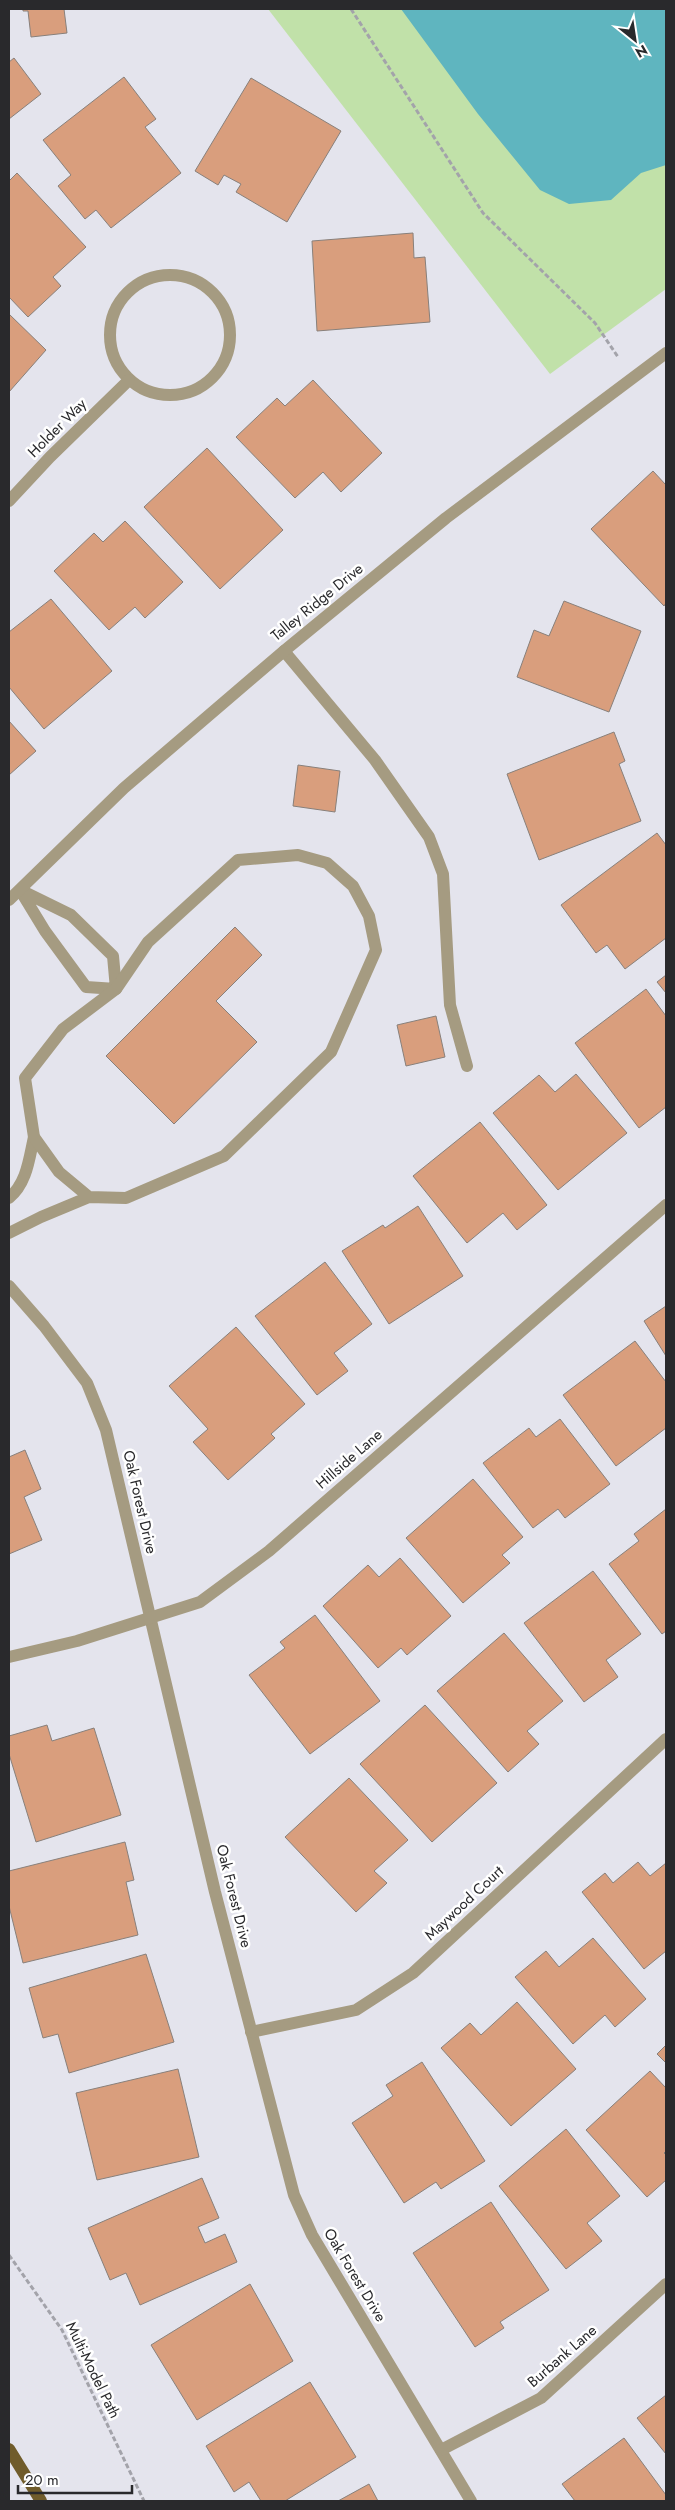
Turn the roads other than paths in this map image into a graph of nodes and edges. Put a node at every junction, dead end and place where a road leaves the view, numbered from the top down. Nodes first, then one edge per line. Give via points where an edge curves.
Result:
1 (666, 354) edge
2 (129, 380) junction
3 (9, 500) edge
4 (284, 651) junction
5 (20, 890) junction
6 (9, 900) edge
7 (116, 989) junction
8 (467, 1066) dead end
9 (34, 1137) junction
10 (89, 1197) junction
11 (9, 1198) edge
12 (666, 1205) edge
13 (9, 1233) edge
14 (9, 1286) edge
15 (150, 1618) junction
16 (9, 1657) edge
17 (666, 1739) edge
18 (251, 2032) junction
19 (666, 2284) edge
20 (9, 2449) edge
21 (441, 2450) junction
22 (41, 2501) edge
23 (470, 2501) edge

1 - 4 street, Talley Ridge Drive via 446,518
2 - 2 street via 114,358 110,345 110,325 116,306 129,290 147,279 167,274 187,276 220,300 228,318 231,337 227,356 217,373 202,386 184,394 164,396 145,391
2 - 3 street, Holder Way
4 - 5 street, Talley Ridge Drive via 124,788
4 - 8 street via 375,760 428,837 443,874 450,1005
5 - 6 street, Talley Ridge Drive
5 - 7 street via 45,932 86,987
5 - 7 street via 71,915 113,956
7 - 9 street via 63,1029 25,1078
7 - 10 street via 148,942 238,860 298,855 327,864 353,886 369,916 376,950 331,1052 224,1156 126,1198
9 - 10 street via 59,1172
9 - 11 street via 28,1168 18,1191
10 - 13 street
12 - 15 street, Hillside Lane via 269,1551 200,1602
14 - 15 street, Oak Forest Drive via 87,1383 106,1430
15 - 16 street, Hillside Lane via 77,1641
15 - 18 street, Oak Forest Drive
17 - 18 street, Maywood Court via 412,1973 356,2010
18 - 21 street, Oak Forest Drive via 294,2195 312,2234
19 - 21 street, Burbank Lane via 541,2398
20 - 22 main road
21 - 23 street, Oak Forest Drive

